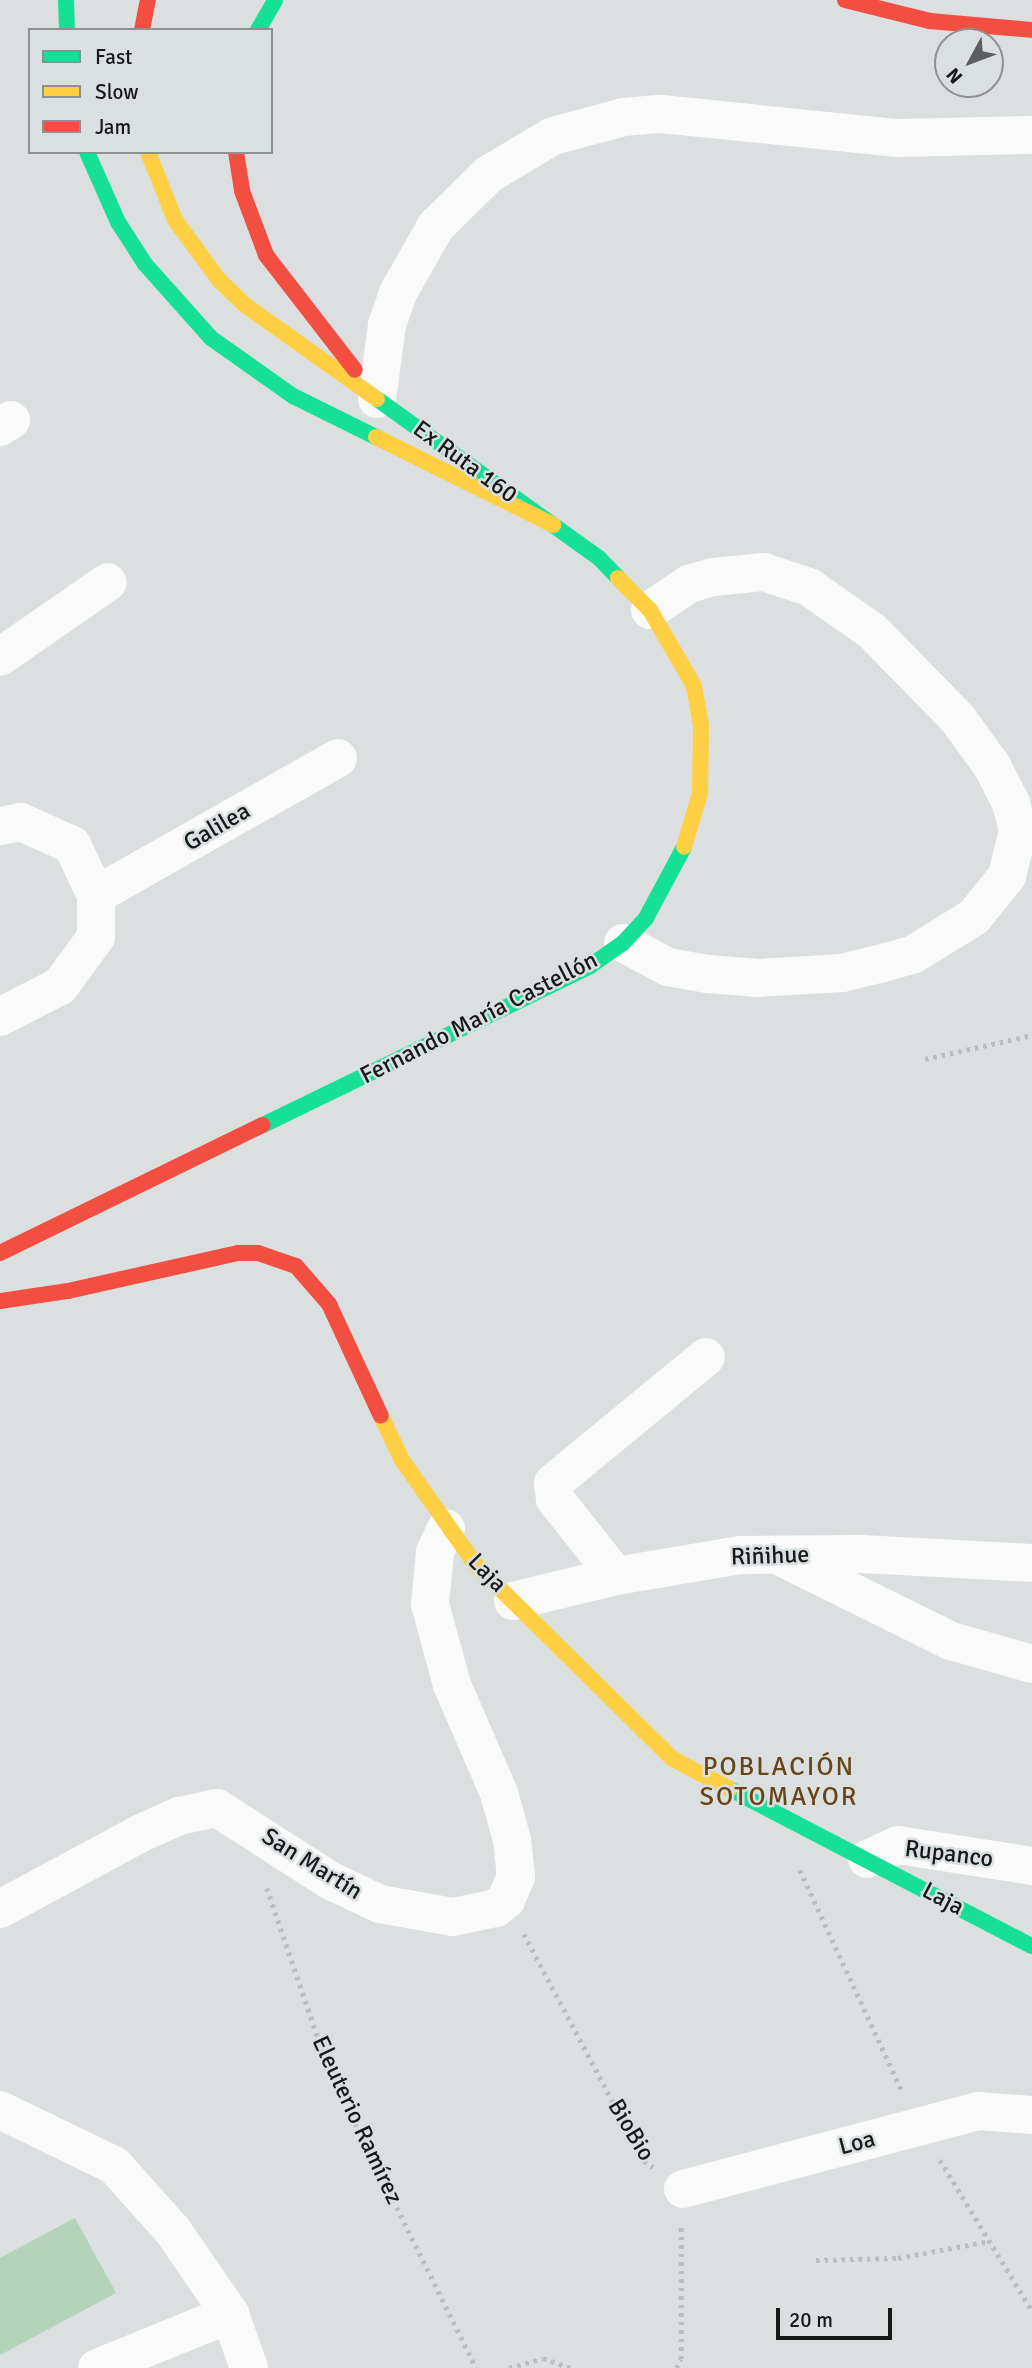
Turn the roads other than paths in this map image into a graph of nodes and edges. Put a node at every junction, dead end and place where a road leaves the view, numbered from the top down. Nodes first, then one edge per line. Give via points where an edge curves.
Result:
1 (66, 0) edge
2 (148, 0) edge
3 (275, 0) edge
4 (845, 0) edge
5 (66, 28) edge
6 (142, 28) edge
7 (259, 28) edge
8 (1032, 30) edge
9 (1032, 135) edge
10 (88, 154) edge
11 (149, 154) edge
12 (236, 154) edge
13 (377, 399) junction
14 (553, 525) junction
15 (108, 582) dead end
16 (650, 610) junction
17 (0, 657) edge
18 (338, 758) dead end
19 (0, 826) edge
20 (96, 895) junction
21 (623, 943) junction
22 (0, 1017) edge
23 (0, 1253) edge
24 (0, 1301) edge
25 (706, 1357) dead end
26 (446, 1528) junction
27 (775, 1554) junction
28 (1032, 1563) edge
29 (616, 1576) junction
30 (513, 1601) junction
31 (1032, 1664) edge
32 (867, 1858) junction
33 (1032, 1866) edge
34 (0, 1909) edge
35 (1032, 1946) edge
36 (0, 2110) edge
37 (1032, 2115) edge
38 (683, 2189) road end
39 (230, 2314) junction
40 (97, 2368) edge
41 (249, 2368) edge

1 - 5 main road
2 - 6 main road
3 - 7 main road
4 - 8 main road via 930,21
9 - 13 street via 870,136 661,114 624,117 553,136 489,174 461,198 429,237 399,290 387,326
10 - 14 main road via 118,222 145,264 202,329 250,369 293,396
11 - 13 main road, Ex Ruta 160 via 175,220 219,280 246,305
12 - 13 main road via 242,191 266,255
13 - 14 main road, Ex Ruta 160
14 - 16 main road, Fernando María Castellón via 599,558
15 - 17 street
16 - 21 main road, Fernando María Castellón via 694,686 703,759 693,827 681,859 666,890
16 - 21 street via 689,584 713,577 764,572 809,587 872,631 958,719 992,766 1011,803 1018,831 1007,876 974,917 914,954 883,963 842,973 759,978 668,967
18 - 20 street, Galilea
19 - 20 street via 21,822 72,845
20 - 22 street via 96,937 60,986
21 - 23 main road, Fernando María Castellón via 590,966
24 - 26 main road, Laja via 68,1292 238,1253 258,1253 296,1266 320,1290 402,1460
25 - 29 street via 553,1483 555,1499
26 - 30 main road, Laja
26 - 34 street, San Martín via 435,1552 430,1604 452,1685 507,1816 516,1863 506,1900 485,1913 453,1917 380,1904 329,1880 217,1808 178,1816 67,1870
27 - 28 street, Riñihue
27 - 29 street, Riñihue via 708,1558
27 - 31 street via 951,1641
29 - 30 street, Riñihue
30 - 32 main road, Laja via 673,1759
32 - 33 street, Rupanco via 898,1845
32 - 35 main road, Laja
36 - 39 street via 114,2165 173,2231
37 - 38 street, Loa via 978,2111
39 - 40 street
39 - 41 street

